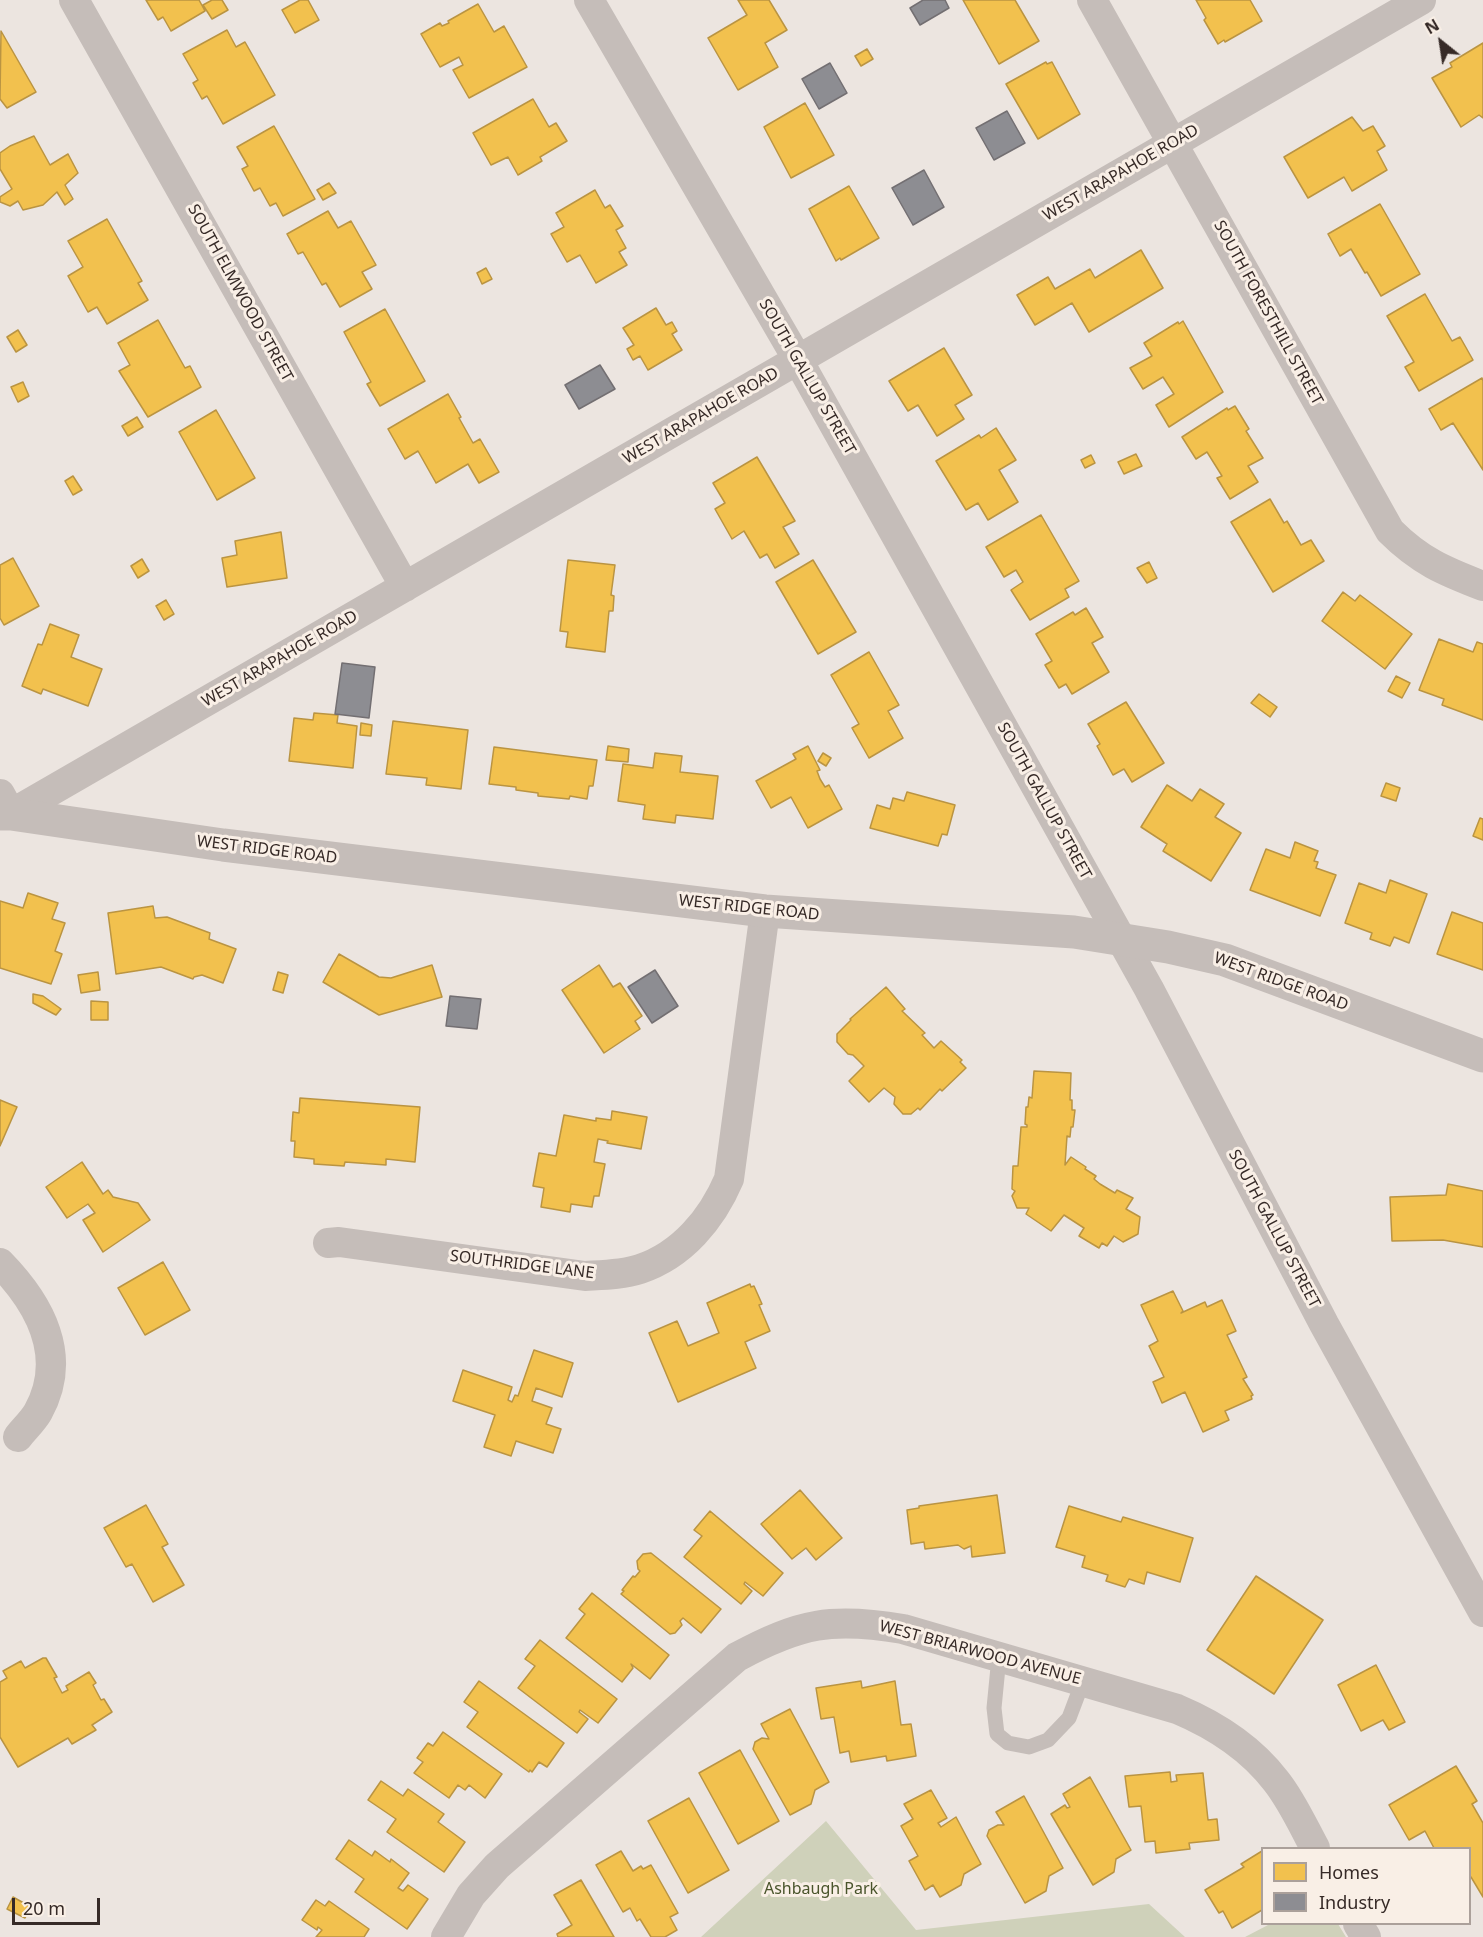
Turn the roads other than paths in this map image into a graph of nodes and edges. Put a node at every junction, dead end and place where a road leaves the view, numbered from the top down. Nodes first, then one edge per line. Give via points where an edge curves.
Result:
1 (74, 0) edge
2 (589, 0) edge
3 (1092, 0) edge
4 (1420, 0) edge
5 (1172, 143) junction
6 (798, 360) junction
7 (1483, 586) edge
8 (405, 587) junction
9 (4, 807) edge
10 (765, 911) junction
11 (1120, 939) junction
12 (1483, 1056) edge
13 (328, 1243) dead end
14 (0, 1263) edge
15 (18, 1437) dead end
16 (1483, 1612) edge
17 (999, 1657) junction
18 (1083, 1681) junction
19 (1314, 1847) edge
20 (446, 1937) edge

1 - 8 street, SOUTH ELMWOOD STREET
2 - 6 street, SOUTH GALLUP STREET
3 - 5 street, SOUTH FORESTHILL STREET
4 - 5 street, WEST ARAPAHOE ROAD
5 - 6 street, WEST ARAPAHOE ROAD
5 - 7 street, SOUTH FORESTHILL STREET via 1390,531 1442,571
6 - 8 street, WEST ARAPAHOE ROAD
6 - 11 street, SOUTH GALLUP STREET
8 - 9 street, WEST ARAPAHOE ROAD
9 - 10 street, WEST RIDGE ROAD via 223,845
10 - 11 street, WEST RIDGE ROAD via 1074,932
10 - 13 street, SOUTHRIDGE LANE via 729,1179 710,1217 665,1258 633,1270 585,1276
11 - 12 street, WEST RIDGE ROAD via 1225,960
11 - 16 street, SOUTH GALLUP STREET via 1324,1324
14 - 15 street via 37,1311 52,1361 38,1412
17 - 18 street, WEST BRIARWOOD AVENUE
17 - 18 lane via 994,1708 997,1734 1008,1743 1029,1747 1048,1740 1069,1718
17 - 20 street, WEST BRIARWOOD AVENUE via 903,1629 865,1623 806,1627 772,1638 737,1657 497,1866 471,1895
18 - 19 street, WEST BRIARWOOD AVENUE via 1177,1709 1236,1740 1277,1782

